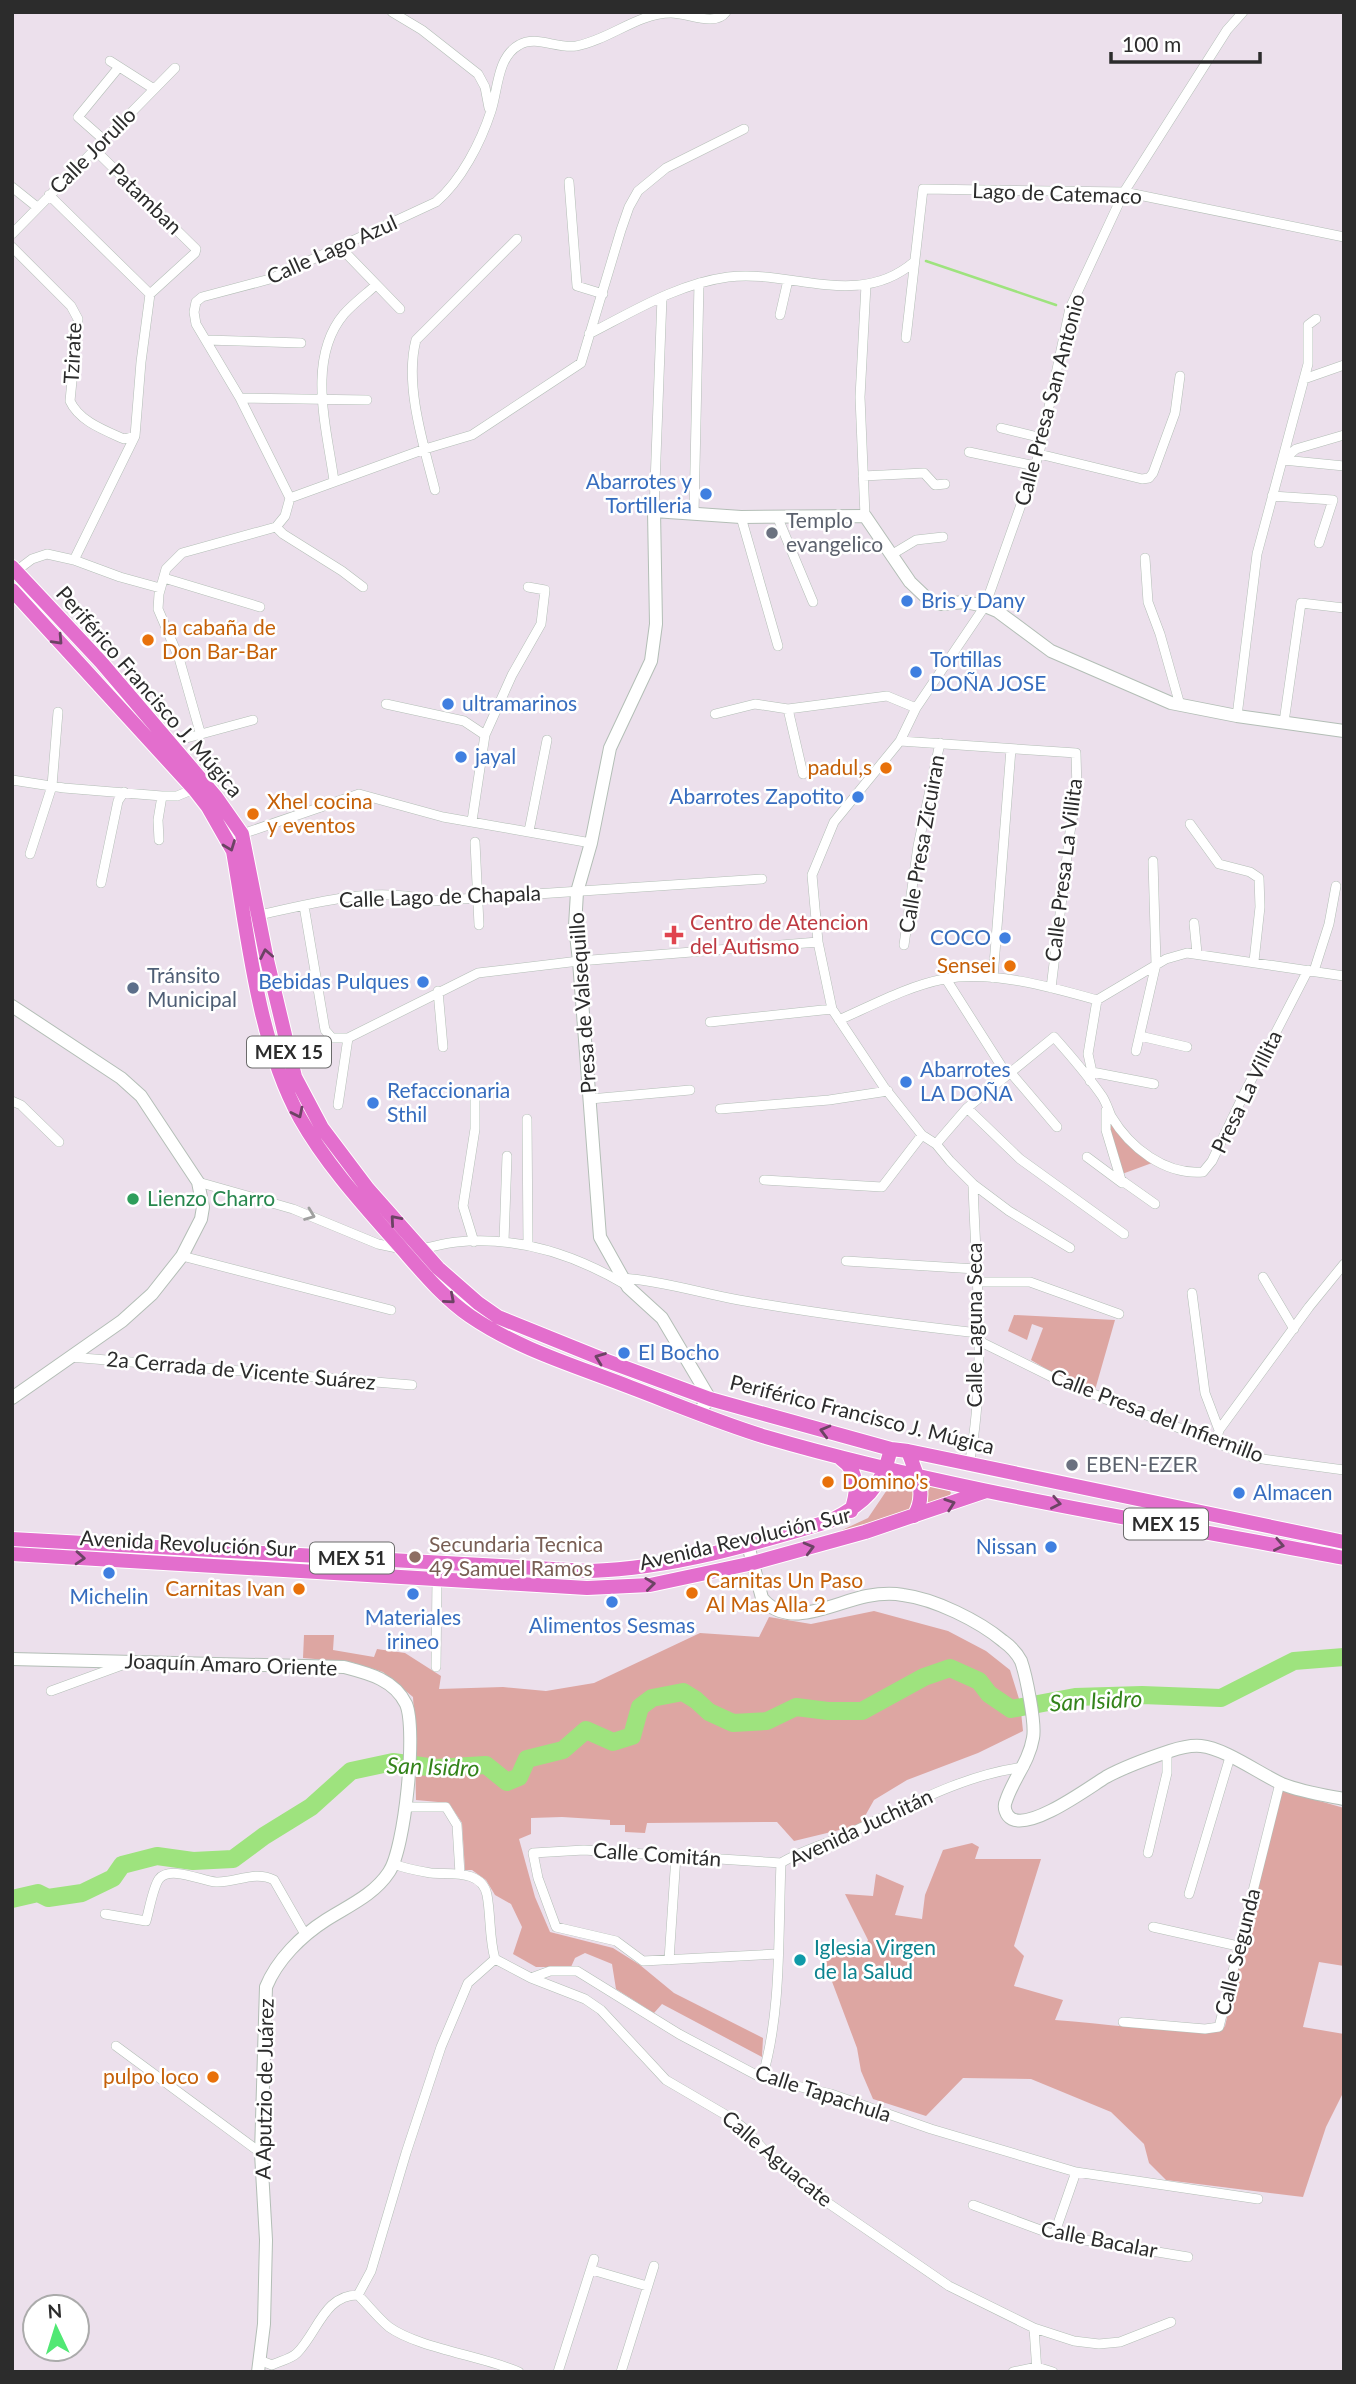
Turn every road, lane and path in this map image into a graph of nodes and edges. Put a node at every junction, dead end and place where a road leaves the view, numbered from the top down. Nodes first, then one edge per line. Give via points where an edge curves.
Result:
1 (392, 12) edge
2 (726, 12) edge
3 (1243, 12) edge
4 (407, 16) edge
5 (110, 61) dead end
6 (120, 66) junction
7 (175, 68) dead end
8 (154, 89) junction
9 (491, 113) junction
10 (744, 129) dead end
11 (104, 140) junction
12 (95, 150) junction
13 (569, 182) dead end
14 (12, 187) edge
15 (1124, 192) junction
16 (49, 195) junction
17 (37, 207) junction
18 (12, 234) edge
19 (1344, 237) edge
20 (517, 239) dead end
21 (339, 246) junction
22 (12, 247) edge
23 (914, 262) junction
24 (788, 280) junction
25 (699, 283) junction
26 (376, 285) junction
27 (866, 285) junction
28 (150, 294) junction
29 (603, 294) junction
30 (662, 297) junction
31 (400, 309) dead end
32 (780, 315) dead end
33 (1316, 319) dead end
34 (589, 334) junction
35 (906, 338) dead end
36 (206, 340) junction
37 (301, 343) dead end
38 (1344, 365) edge
39 (1180, 376) dead end
40 (1304, 379) junction
41 (240, 398) junction
42 (323, 400) junction
43 (367, 400) dead end
44 (1001, 428) dead end
45 (1344, 435) edge
46 (135, 436) junction
47 (1042, 438) junction
48 (425, 449) junction
49 (969, 452) dead end
50 (1039, 454) junction
51 (1283, 460) junction
52 (1035, 466) junction
53 (1344, 467) edge
54 (863, 476) junction
55 (334, 481) junction
56 (945, 484) dead end
57 (435, 490) dead end
58 (1272, 496) junction
59 (290, 498) junction
60 (654, 511) junction
61 (694, 513) junction
62 (777, 516) junction
63 (865, 516) junction
64 (741, 517) junction
65 (276, 527) junction
66 (943, 537) dead end
67 (1319, 543) dead end
68 (891, 555) junction
69 (1146, 558) dead end
70 (74, 560) junction
71 (13, 571) edge
72 (164, 578) junction
73 (363, 587) dead end
74 (528, 587) dead end
75 (160, 589) junction
76 (12, 590) edge
77 (813, 603) dead end
78 (985, 606) junction
79 (260, 607) dead end
80 (1344, 607) edge
81 (778, 646) dead end
82 (386, 704) dead end
83 (1180, 705) junction
84 (916, 708) junction
85 (788, 709) junction
86 (58, 712) dead end
87 (715, 714) dead end
88 (1237, 716) junction
89 (253, 720) dead end
90 (1284, 722) junction
91 (1344, 731) edge
92 (200, 732) junction
93 (485, 735) junction
94 (547, 740) dead end
95 (900, 741) junction
96 (169, 743) junction
97 (940, 743) junction
98 (1011, 749) junction
99 (803, 774) dead end
100 (12, 780) edge
101 (52, 786) junction
102 (194, 789) junction
103 (124, 792) junction
104 (162, 796) junction
105 (472, 821) junction
106 (1190, 824) dead end
107 (528, 831) junction
108 (242, 834) junction
109 (159, 840) dead end
110 (475, 842) dead end
111 (591, 843) junction
112 (30, 854) dead end
113 (1153, 861) dead end
114 (762, 879) dead end
115 (101, 883) dead end
116 (1336, 886) dead end
117 (577, 892) junction
118 (478, 897) junction
119 (304, 906) junction
120 (252, 917) junction
121 (1194, 923) dead end
122 (480, 925) dead end
123 (818, 942) junction
124 (904, 946) dead end
125 (1197, 953) junction
126 (579, 961) junction
127 (1254, 961) junction
128 (1156, 964) junction
129 (1311, 971) junction
130 (1344, 976) edge
131 (993, 978) junction
132 (946, 979) junction
133 (1051, 988) junction
134 (438, 991) junction
135 (1097, 1000) junction
136 (12, 1006) edge
137 (832, 1009) junction
138 (839, 1020) junction
139 (710, 1022) dead end
140 (1140, 1036) junction
141 (348, 1038) junction
142 (443, 1047) dead end
143 (1187, 1047) dead end
144 (1066, 1050) junction
145 (1136, 1051) dead end
146 (1088, 1054) junction
147 (1009, 1074) junction
148 (1091, 1076) junction
149 (1154, 1084) dead end
150 (690, 1090) dead end
151 (888, 1091) junction
152 (475, 1096) dead end
153 (590, 1099) junction
154 (12, 1101) edge
155 (1105, 1101) junction
156 (338, 1105) dead end
157 (720, 1108) dead end
158 (967, 1108) junction
159 (527, 1119) dead end
160 (1057, 1127) dead end
161 (922, 1135) junction
162 (59, 1142) dead end
163 (936, 1144) junction
164 (507, 1156) dead end
165 (1087, 1157) dead end
166 (764, 1180) dead end
167 (198, 1182) junction
168 (1122, 1183) junction
169 (973, 1184) junction
170 (1155, 1204) dead end
171 (1124, 1234) dead end
172 (504, 1241) junction
173 (474, 1242) junction
174 (528, 1245) junction
175 (1070, 1248) dead end
176 (403, 1250) junction
177 (420, 1250) junction
178 (182, 1256) junction
179 (846, 1261) dead end
180 (1344, 1264) edge
181 (976, 1269) junction
182 (1263, 1277) dead end
183 (626, 1282) junction
184 (977, 1282) junction
185 (1192, 1293) dead end
186 (391, 1310) dead end
187 (1119, 1314) dead end
188 (1294, 1329) junction
189 (979, 1336) junction
190 (70, 1357) junction
191 (412, 1385) dead end
192 (12, 1398) edge
193 (710, 1399) junction
194 (697, 1413) junction
195 (1219, 1430) junction
196 (1216, 1442) junction
197 (891, 1449) junction
198 (908, 1451) junction
199 (830, 1454) junction
200 (969, 1465) junction
201 (886, 1469) junction
202 (1344, 1469) edge
203 (1014, 1475) junction
204 (917, 1477) junction
205 (988, 1490) junction
206 (851, 1511) junction
207 (915, 1516) junction
208 (12, 1539) edge
209 (1344, 1542) edge
210 (748, 1545) junction
211 (12, 1554) edge
212 (1344, 1558) edge
213 (753, 1563) junction
214 (437, 1578) junction
215 (12, 1659) edge
216 (127, 1662) junction
217 (436, 1667) dead end
218 (51, 1691) dead end
219 (1167, 1752) junction
220 (1230, 1757) junction
221 (1024, 1767) junction
222 (1280, 1783) junction
223 (1344, 1799) edge
224 (405, 1804) junction
225 (1148, 1853) dead end
226 (676, 1856) junction
227 (781, 1863) junction
228 (394, 1864) junction
229 (460, 1874) junction
230 (1189, 1894) dead end
231 (105, 1914) dead end
232 (1153, 1927) dead end
233 (306, 1936) junction
234 (1238, 1947) junction
235 (777, 1954) junction
236 (495, 1959) junction
237 (669, 1960) junction
238 (531, 1978) junction
239 (1123, 2022) dead end
240 (116, 2046) dead end
241 (762, 2078) junction
242 (261, 2153) junction
243 (1076, 2172) junction
244 (1258, 2199) dead end
245 (972, 2205) dead end
246 (1054, 2235) junction
247 (1188, 2257) dead end
248 (594, 2259) dead end
249 (654, 2266) dead end
250 (592, 2270) junction
251 (647, 2286) junction
252 (358, 2295) junction
253 (1171, 2322) dead end
254 (1034, 2328) junction
255 (259, 2366) edge
256 (1037, 2369) edge
257 (519, 2372) edge
258 (558, 2372) edge
259 (621, 2372) edge
260 (1013, 2372) edge
261 (1053, 2372) edge

1 - 4 street
2 - 9 street, Calle Lago Azul via 716,20 656,14 590,43 572,46 532,40 522,43 506,58
3 - 15 street, Calle Presa San Antonio
4 - 9 street via 478,74
5 - 6 street
6 - 8 street
6 - 11 street via 78,117
7 - 8 street, Calle Jorullo
8 - 11 street, Calle Jorullo
9 - 21 street, Calle Lago Azul via 466,166 447,192 418,212
10 - 29 street via 666,168 638,191
11 - 12 street, Calle Jorullo
12 - 16 street, Calle Jorullo
12 - 28 street, Patamban via 196,249
13 - 29 street via 578,286
14 - 17 street
15 - 19 street, Lago de Catemaco
15 - 23 street, Lago de Catemaco via 923,189
15 - 47 street, Calle Presa San Antonio via 1070,308
16 - 17 street, Calle Jorullo
16 - 28 street
17 - 18 street, Calle Jorullo
20 - 48 street via 416,340 412,355 415,399
21 - 26 street
21 - 36 street, Calle Lago Azul via 270,279 202,296 194,312
22 - 46 street, Tzirate via 72,306 78,319 69,401 74,411 124,439
23 - 27 street via 903,272
23 - 35 street
24 - 25 street via 756,275
24 - 27 street
24 - 32 street
25 - 30 street
25 - 61 street
26 - 31 street
26 - 42 street via 344,315 331,337 325,356
27 - 54 street via 860,397
28 - 46 street
29 - 34 street
30 - 34 street
30 - 60 street, Presa de Valsequillo
33 - 40 street via 1308,325
34 - 48 street via 582,363 471,435
36 - 37 street
36 - 41 street, Calle Lago Azul
38 - 40 street
39 - 50 street via 1175,413 1149,478
40 - 51 street
41 - 42 street
41 - 59 street, Calle Lago Azul
42 - 43 street
42 - 55 street
44 - 47 street
45 - 51 street via 1296,449
46 - 70 street
47 - 50 street, Calle Presa San Antonio
48 - 55 street
48 - 57 street
49 - 52 street
50 - 52 street, Calle Presa San Antonio
51 - 53 street
51 - 58 street
52 - 78 street, Calle Presa San Antonio
54 - 56 street via 924,473 935,485
54 - 63 street
55 - 59 street
58 - 67 street via 1333,500
58 - 88 street via 1257,554
59 - 65 street
60 - 61 street
60 - 111 street, Presa de Valsequillo via 656,624 651,661 610,748
61 - 64 street
62 - 63 street
62 - 64 street
62 - 77 street
63 - 68 street
64 - 81 street
65 - 72 street via 182,553 166,569
65 - 73 street
66 - 68 street via 916,540
68 - 78 street via 931,602
69 - 83 street via 1148,602
70 - 71 street via 47,554
70 - 75 street
71 - 96 main road, Periférico Francisco J. Múgica / MEX 15 via 101,662
72 - 75 street
72 - 79 street
74 - 93 street via 545,590 541,624
75 - 92 street via 158,609 179,657
76 -> 102 main road, Periférico Francisco J. Múgica / MEX 15
78 - 83 street via 1051,651
78 - 84 street, Calle Presa San Antonio
80 - 90 street via 1301,603
82 - 93 street via 464,721
83 - 88 street
84 - 85 street via 887,696
84 - 95 street, Calle Presa San Antonio
85 - 87 street via 755,704
85 - 99 street
86 - 101 street
88 - 90 street
89 - 92 street
90 - 91 street
92 - 96 street
93 - 105 street
94 - 107 street
95 - 97 street
95 - 123 street, Calle Presa San Antonio via 834,822 812,876
96 - 108 main road, Periférico Francisco J. Múgica / MEX 15
97 - 98 street
97 - 124 street, Calle Presa Zicuiran via 918,846
98 - 131 street
98 - 133 street, Calle Presa La Villita via 1076,753 1077,791
100 - 101 street
101 - 103 street
101 - 112 street
102 - 104 street
102 -> 120 main road, Periférico Francisco J. Múgica / MEX 15 via 228,838
103 - 104 street
103 - 115 street via 118,801
104 - 109 street
105 - 107 street
105 - 108 street via 359,794
106 - 127 street via 1219,864 1259,878
107 - 111 street
108 - 120 main road, Periférico Francisco J. Múgica / MEX 15
110 - 118 street
111 - 117 street, Presa de Valsequillo
113 - 128 street
114 - 117 street, Calle Lago de Chapala
116 - 129 street via 1329,924
117 - 118 street, Calle Lago de Chapala
117 - 126 street, Presa de Valsequillo
118 - 119 street, Calle Lago de Chapala via 431,901 408,895 343,897
118 - 122 street
119 - 120 street, Calle Lago de Chapala
119 - 141 street via 325,1030 332,1038
120 -> 176 main road, Periférico Francisco J. Múgica / MEX 15 via 251,962 266,1027 298,1115
177 -> 120 main road, Periférico Francisco J. Múgica / MEX 15 via 322,1128 295,1077
121 - 125 street
123 - 126 street
123 - 137 street, Calle Presa San Antonio
125 - 127 street
125 - 128 street via 1176,955
126 - 134 street via 478,973
126 - 153 street, Presa de Valsequillo
127 - 129 street
128 - 135 street
128 - 140 street
129 - 130 street
129 - 155 street, Presa La Villita via 1203,1172 1179,1171 1155,1162 1121,1129
131 - 132 street
131 - 133 street
132 - 138 street
132 - 147 street
133 - 135 street
134 - 141 street
134 - 142 street
135 - 146 street
136 - 167 street via 141,1096
137 - 138 street, Calle Presa San Antonio
137 - 139 street
138 - 151 street, Calle Presa San Antonio
140 - 143 street
140 - 145 street
141 - 156 street
144 - 146 street
144 - 147 street, Presa La Villita via 1054,1037
144 - 148 street, Presa La Villita
146 - 148 street
147 - 158 street
147 - 160 street
148 - 149 street
148 - 155 street, Presa La Villita
150 - 153 street
151 - 157 street
151 - 161 street, Calle Presa San Antonio
152 - 173 street via 475,1129 463,1206
153 - 183 street, Presa de Valsequillo via 600,1237
154 - 162 street
155 - 168 street via 1106,1130
158 - 163 street
158 - 171 street via 1020,1159
159 - 174 street
161 - 163 street, Calle Presa San Antonio
161 - 166 street via 882,1188
163 - 169 street, Calle Presa San Antonio
164 - 172 street
165 - 168 street
167 -> 176 street via 293,1209
167 - 178 street via 201,1219
168 - 170 street
169 - 175 street, Calle Presa San Antonio
169 - 181 street, Calle Laguna Seca
172 - 173 street, Calle Presa del Infiernillo
172 - 174 street, Calle Presa del Infiernillo
173 - 177 street, Calle Presa del Infiernillo
174 - 183 street, Calle Presa del Infiernillo via 587,1263
176 -> 194 main road, Periférico Francisco J. Múgica / MEX 15 via 448,1298 493,1330
193 -> 177 main road, Periférico Francisco J. Múgica / MEX 15 via 498,1317
178 - 186 street
178 - 190 street via 152,1294
179 - 181 street
180 - 188 street
181 - 184 street, Calle Laguna Seca
182 - 188 street
183 - 189 street, Calle Presa del Infiernillo via 688,1287 736,1299
183 - 193 street, Presa de Valsequillo via 662,1318
184 - 187 street via 1030,1282
184 - 189 street, Calle Laguna Seca
185 - 195 street via 1205,1392
188 - 195 street
189 - 196 street, Calle Presa del Infiernillo via 983,1343 1058,1380
189 - 200 street, Calle Laguna Seca via 978,1403
190 - 191 street, 2a Cerrada de Vicente Suárez
190 - 192 street
193 - 194 street
197 -> 193 main road, Periférico Francisco J. Múgica / MEX 15
194 - 199 main road, Periférico Francisco J. Múgica / MEX 15
195 - 196 street
196 - 202 street, Calle Presa del Infiernillo via 1255,1458
197 - 198 main road, Periférico Francisco J. Múgica / MEX 15
197 - 201 main road, Avenida Revolución Sur / MEX 51
198 - 200 main road, Periférico Francisco J. Múgica / MEX 15
198 - 204 main road
199 - 201 main road, Periférico Francisco J. Múgica / MEX 15
199 - 206 main road via 844,1460 854,1475
200 - 203 main road, Periférico Francisco J. Múgica / MEX 15
201 - 204 main road, Periférico Francisco J. Múgica / MEX 15
201 - 206 main road, Avenida Revolución Sur / MEX 51 via 869,1495
203 - 205 main road, Avenida Revolución Sur / MEX 51
203 - 209 main road, Periférico Francisco J. Múgica / MEX 15
204 - 205 main road, Periférico Francisco J. Múgica / MEX 15
204 - 207 main road via 922,1492
207 -> 205 main road, Avenida Revolución Sur / MEX 51
205 -> 212 main road, Periférico Francisco J. Múgica / MEX 15
206 - 210 main road, Avenida Revolución Sur / MEX 51
213 -> 207 main road, Avenida Revolución Sur / MEX 51
208 - 210 main road, Avenida Revolución Sur / MEX 51 via 590,1572 659,1566
210 - 213 street
211 -> 214 main road, Avenida Revolución Sur / MEX 51
214 -> 213 main road, Avenida Revolución Sur / MEX 51 via 587,1588 650,1584
213 - 221 street via 762,1598 788,1612 817,1611 864,1597 901,1594 961,1616 1002,1640 1020,1660 1034,1721 1034,1738
214 - 217 street
215 - 216 street, Joaquín Amaro Oriente
216 - 218 street
216 - 224 street, Joaquín Amaro Oriente via 344,1667 385,1681 397,1691 411,1720
219 - 220 street via 1202,1746
219 - 221 street via 1106,1777 1057,1808 1014,1820 1005,1802
219 - 225 street via 1167,1773
220 - 222 street
220 - 230 street
221 - 227 street, Avenida Juchitán via 1000,1770 948,1788
222 - 223 street
222 - 234 street, Calle Segunda
224 - 228 street, Joaquín Amaro Oriente
224 - 229 street via 446,1807 457,1825
226 - 227 street, Calle Comitán
226 - 237 street
226 - 237 street, Calle Comitán via 584,1850 533,1853 556,1927 616,1941 643,1961
227 - 235 street, Avenida Juchitán
228 - 229 street
228 - 233 street, A Aputzio de Juárez via 370,1893
229 - 236 street via 479,1882 486,1891
231 - 233 street via 146,1921 157,1882 164,1876 187,1874 215,1882 261,1876 274,1880
232 - 234 street
233 - 242 street, A Aputzio de Juárez via 279,1963 266,1987
234 - 239 street, Calle Segunda via 1219,2026 1205,2029
235 - 237 street
235 - 241 street, Avenida Juchitán via 771,2048
236 - 238 street
236 - 252 street via 468,1983 441,2047 371,2271
238 - 241 street, Calle Tapachula via 551,1971 577,1971
238 - 254 street, Calle Aguacate via 601,2010 666,2080 739,2124 799,2183 949,2286
240 - 242 street
241 - 243 street, Calle Tapachula via 831,2094
242 - 255 street, A Aputzio de Juárez via 266,2240
243 - 244 street, Calle Tapachula
243 - 246 street
245 - 246 street, Calle Bacalar
246 - 247 street, Calle Bacalar
248 - 250 street
249 - 251 street
250 - 251 street
250 - 258 street
251 - 259 street
252 - 255 street via 346,2295 332,2304 296,2354
252 - 257 street via 389,2327
253 - 254 street, Calle Aguacate via 1120,2342 1099,2344
254 - 256 street
256 - 260 street
256 - 261 street

